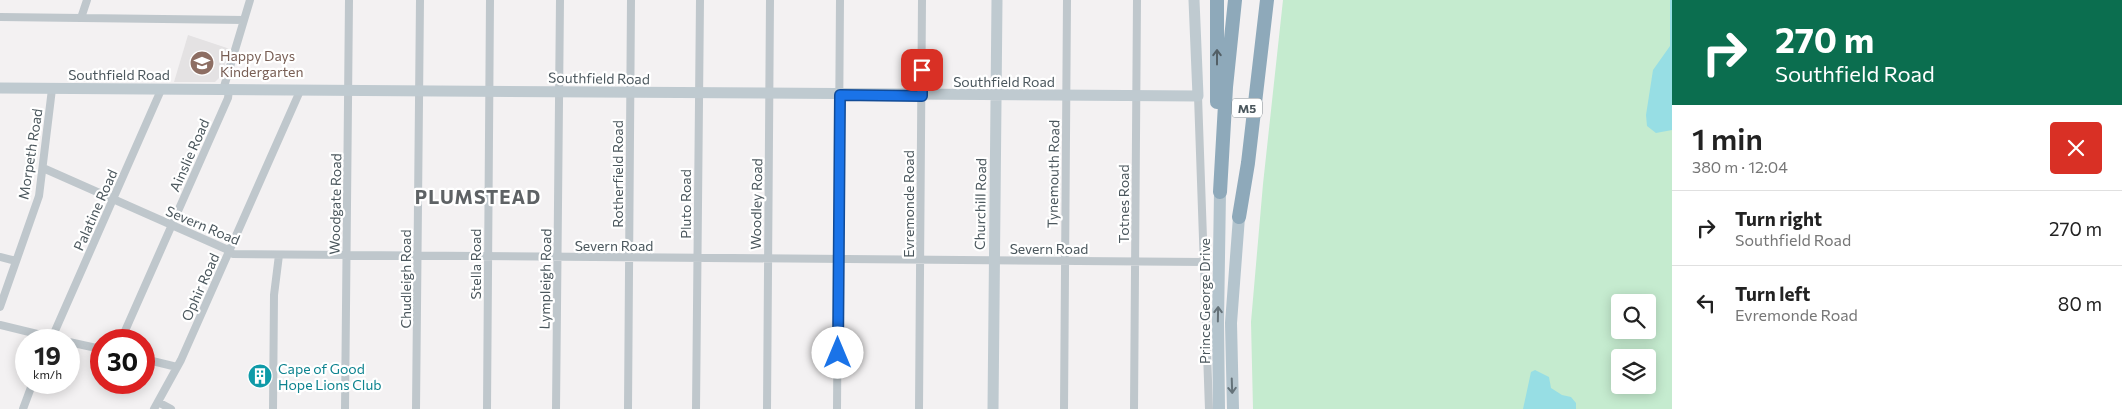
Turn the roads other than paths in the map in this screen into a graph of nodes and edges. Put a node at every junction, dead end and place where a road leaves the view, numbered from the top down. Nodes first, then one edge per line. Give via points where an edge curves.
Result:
1 (87, 0) edge
2 (250, 0) edge
3 (349, 0) edge
4 (420, 0) edge
5 (490, 0) edge
6 (560, 0) edge
7 (631, 0) edge
8 (700, 0) edge
9 (770, 0) edge
10 (840, 0) edge
11 (922, 0) edge
12 (996, 0) edge
13 (1067, 0) edge
14 (1137, 0) edge
15 (1194, 0) edge
16 (1217, 0) edge
17 (1235, 0) edge
18 (1257, 0) edge
19 (1267, 0) edge
20 (0, 17) edge
21 (81, 18) junction
22 (244, 20) junction
23 (0, 88) edge
24 (52, 89) junction
25 (161, 90) junction
26 (226, 90) junction
27 (300, 91) junction
28 (348, 92) junction
29 (419, 92) junction
30 (489, 92) junction
31 (559, 93) junction
32 (630, 94) junction
33 (699, 94) junction
34 (769, 94) junction
35 (840, 95) junction
36 (922, 96) junction
37 (996, 96) junction
38 (1066, 96) junction
39 (1198, 96) junction
40 (1136, 97) junction
41 (42, 168) junction
42 (1220, 192) junction
43 (113, 199) junction
44 (1239, 217) junction
45 (171, 225) junction
46 (229, 252) junction
47 (279, 255) junction
48 (346, 255) junction
49 (418, 256) junction
50 (487, 256) junction
51 (0, 257) edge
52 (557, 257) junction
53 (629, 258) junction
54 (697, 258) junction
55 (768, 259) junction
56 (838, 259) junction
57 (920, 260) junction
58 (995, 260) junction
59 (16, 261) junction
60 (1064, 261) junction
61 (1136, 262) junction
62 (1204, 262) junction
63 (0, 308) edge
64 (0, 325) edge
65 (15, 329) edge
66 (55, 329) edge
67 (126, 329) edge
68 (155, 362) edge
69 (177, 367) junction
70 (29, 394) edge
71 (156, 406) edge
72 (23, 409) edge
73 (171, 409) edge
74 (273, 409) edge
75 (346, 409) edge
76 (416, 409) edge
77 (487, 409) edge
78 (556, 409) edge
79 (628, 409) edge
80 (696, 409) edge
81 (767, 409) edge
82 (837, 409) edge
83 (919, 409) edge
84 (993, 409) edge
85 (1064, 409) edge
86 (1134, 409) edge
87 (1209, 409) edge
88 (1219, 409) edge
89 (1233, 409) edge

1 - 21 street
2 - 22 street, Ainslie Road
3 - 28 street, Woodgate Road
4 - 29 street, Chudleigh Road
5 - 30 street, Stella Road
6 - 31 street, Lympleigh Road
7 - 32 street, Rotherfield Road
8 - 33 street, Pluto Road
9 - 34 street, Woodley Road
10 - 35 street
11 - 36 street, Evremonde Road
12 - 37 street, Churchill Road
13 - 38 street, Tynemouth Road
14 - 40 street, Totnes Road
15 - 39 street
42 -> 16 highway via 1217,178
17 - 42 highway, M5
18 - 44 highway, M5
19 - 44 highway
20 - 21 street
21 - 22 street
22 - 26 street, Ainslie Road
23 - 24 street, Southfield Road
24 - 25 street, Southfield Road
24 - 41 street, Morpeth Road
25 - 26 street, Southfield Road
25 - 43 street, Palatine Road
26 - 27 street, Southfield Road
26 - 45 street, Ainslie Road via 228,98
27 - 28 street, Southfield Road
27 - 46 street, Ophir Road
28 - 29 street, Southfield Road
28 - 48 street, Woodgate Road
29 - 30 street, Southfield Road
29 - 49 street, Chudleigh Road
30 - 31 street, Southfield Road
30 - 50 street, Stella Road
31 - 32 street, Southfield Road
31 - 52 street, Lympleigh Road
32 - 33 street, Southfield Road
32 - 53 street, Rotherfield Road
33 - 34 street, Southfield Road
33 - 54 street, Pluto Road
34 - 35 street, Southfield Road
34 - 55 street, Woodley Road
35 - 36 street, Southfield Road
35 - 56 street
36 - 37 street, Southfield Road
36 - 57 street, Evremonde Road
37 - 38 street, Southfield Road
37 - 58 street, Churchill Road
38 - 40 street, Southfield Road
38 - 60 street, Tynemouth Road
39 - 40 street, Southfield Road
39 - 62 street
40 - 61 street, Totnes Road
41 - 43 street, Severn Road
41 - 59 street, Morpeth Road via 39,196
88 -> 42 main road, Prince George Drive / M5
43 - 45 street, Severn Road
43 - 66 street, Palatine Road
44 -> 89 main road, Prince George Drive / M5 via 1231,323
45 - 46 street, Severn Road
45 - 67 street, Ainslie Road
46 - 47 street, Severn Road
46 - 69 street, Ophir Road
47 - 48 street, Severn Road
47 - 74 street via 274,295
48 - 49 street, Severn Road
48 - 75 street, Woodgate Road
49 - 50 street, Severn Road
49 - 76 street, Chudleigh Road
50 - 52 street, Severn Road
50 - 77 street, Stella Road
51 - 59 street
52 - 53 street, Severn Road
52 - 78 street, Lympleigh Road
53 - 54 street, Severn Road
53 - 79 street, Rotherfield Road
54 - 55 street, Severn Road
54 - 80 street, Pluto Road
55 - 56 street, Severn Road
55 - 81 street, Woodley Road
56 - 57 street, Severn Road
56 - 82 street
57 - 58 street, Severn Road
57 - 83 street, Evremonde Road
58 - 60 street, Severn Road
58 - 84 street, Churchill Road
59 - 63 street, Morpeth Road
60 - 61 street, Severn Road
60 - 85 street, Tynemouth Road
61 - 62 street, Severn Road
61 - 86 street, Totnes Road
62 - 87 street
64 - 65 street
68 - 69 street
69 - 71 street, Ophir Road
70 - 72 street
71 - 73 street

